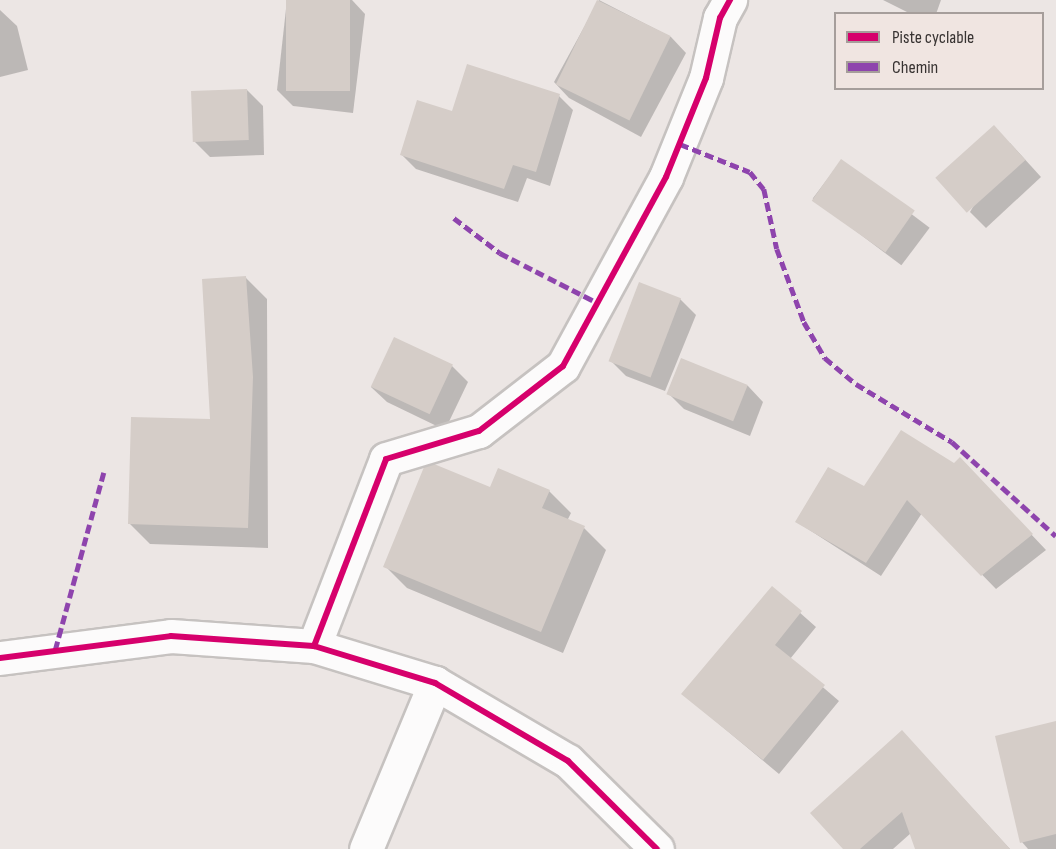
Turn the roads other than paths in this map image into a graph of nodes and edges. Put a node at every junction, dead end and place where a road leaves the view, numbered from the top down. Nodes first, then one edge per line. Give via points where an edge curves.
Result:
1 (730, 0) edge
2 (314, 646) junction
3 (1, 654) edge
4 (435, 683) junction
5 (366, 849) edge
6 (657, 849) edge

1 - 2 street via 720,18 706,78 666,177 563,366 479,431 386,459
2 - 3 street via 171,636
2 - 4 street
4 - 5 street
4 - 6 street via 568,761

